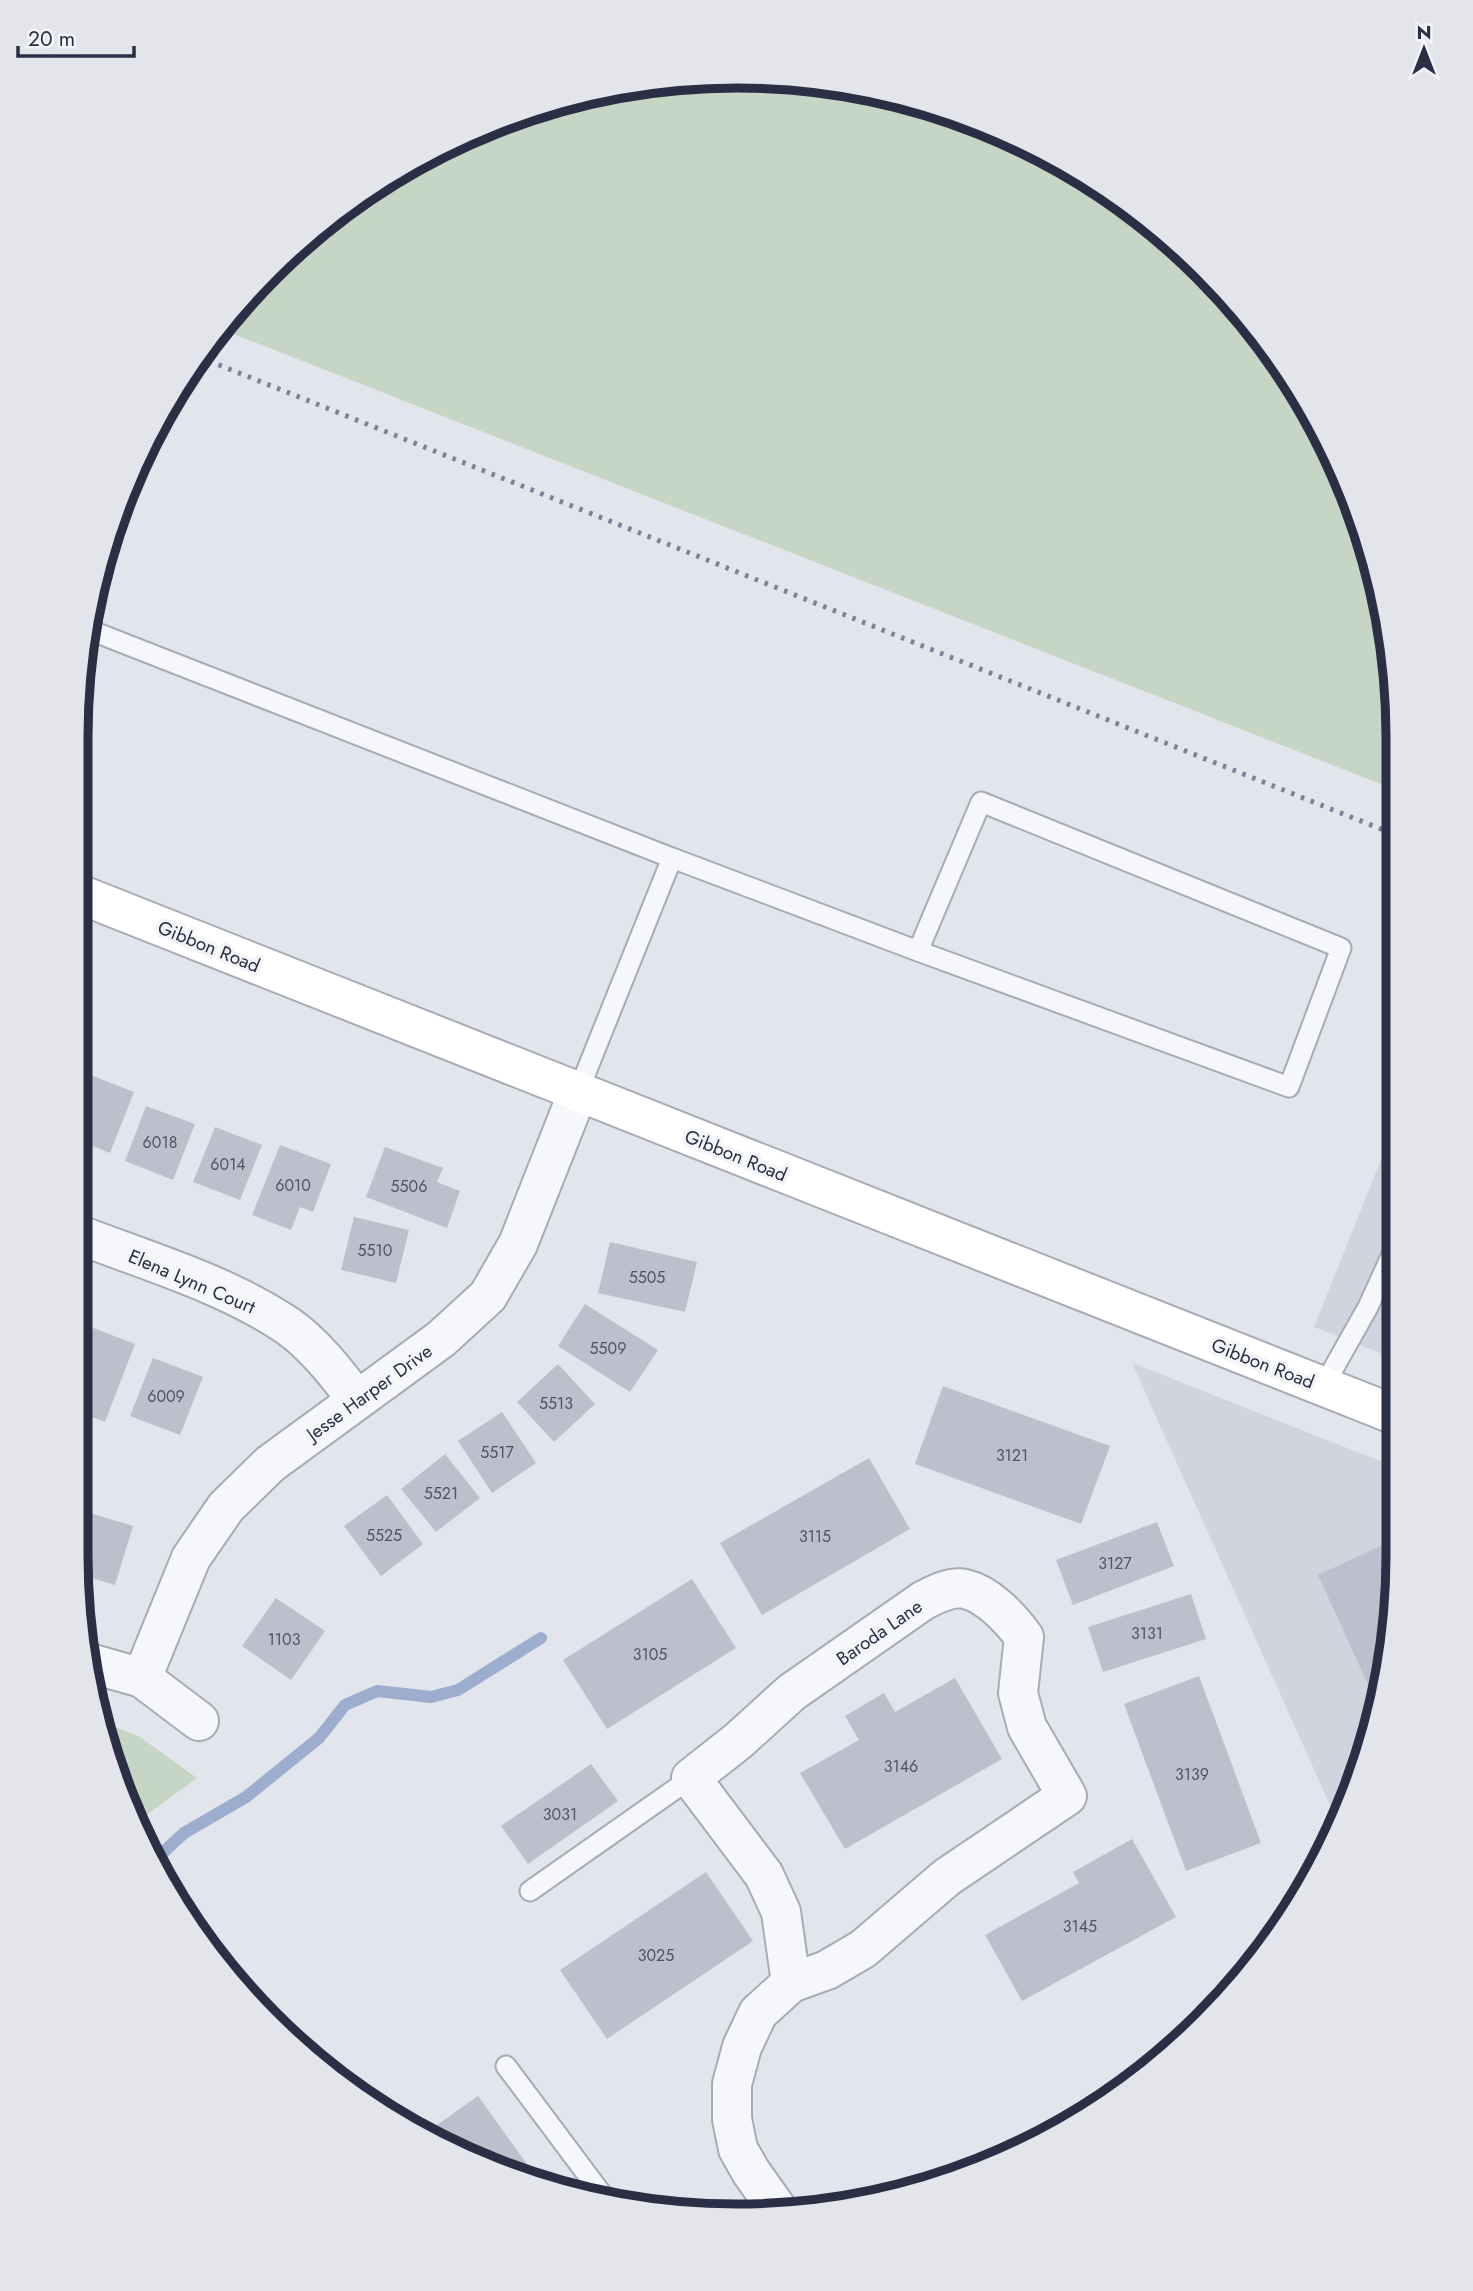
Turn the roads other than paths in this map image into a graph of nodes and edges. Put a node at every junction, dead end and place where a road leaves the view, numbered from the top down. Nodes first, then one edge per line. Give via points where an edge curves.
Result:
1 (96, 632) edge
2 (672, 858) junction
3 (88, 898) edge
4 (918, 951) junction
5 (578, 1092) junction
6 (88, 1238) edge
7 (1386, 1268) edge
8 (1323, 1387) junction
9 (357, 1400) junction
10 (1386, 1411) edge
11 (97, 1665) edge
12 (142, 1678) junction
13 (199, 1721) dead end
14 (691, 1779) junction
15 (530, 1891) dead end
16 (791, 1983) junction
17 (506, 2066) dead end
18 (596, 2188) edge
19 (773, 2202) edge

1 - 2 lane
2 - 4 lane
2 - 5 lane
3 - 5 main road, Gibbon Road
4 - 4 lane via 1289,1087 1341,948 981,802
5 - 8 main road, Gibbon Road
5 - 9 street, Jesse Harper Drive via 518,1244 488,1296 441,1339
6 - 9 street, Elena Lynn Court via 233,1294 289,1327 332,1367
7 - 8 lane
8 - 10 main road, Gibbon Road
9 - 12 street, Jesse Harper Drive via 270,1464 226,1507 191,1558
11 - 12 street
12 - 13 street
14 - 15 lane
14 - 16 street via 764,1875 781,1912
14 - 16 street, Baroda Lane via 792,1692 944,1590 965,1589 991,1602 1024,1637 1018,1693 1027,1727 1067,1796 947,1877 863,1949 827,1970
16 - 19 street, Baroda Lane via 758,2013 732,2084 738,2149
17 - 18 lane

